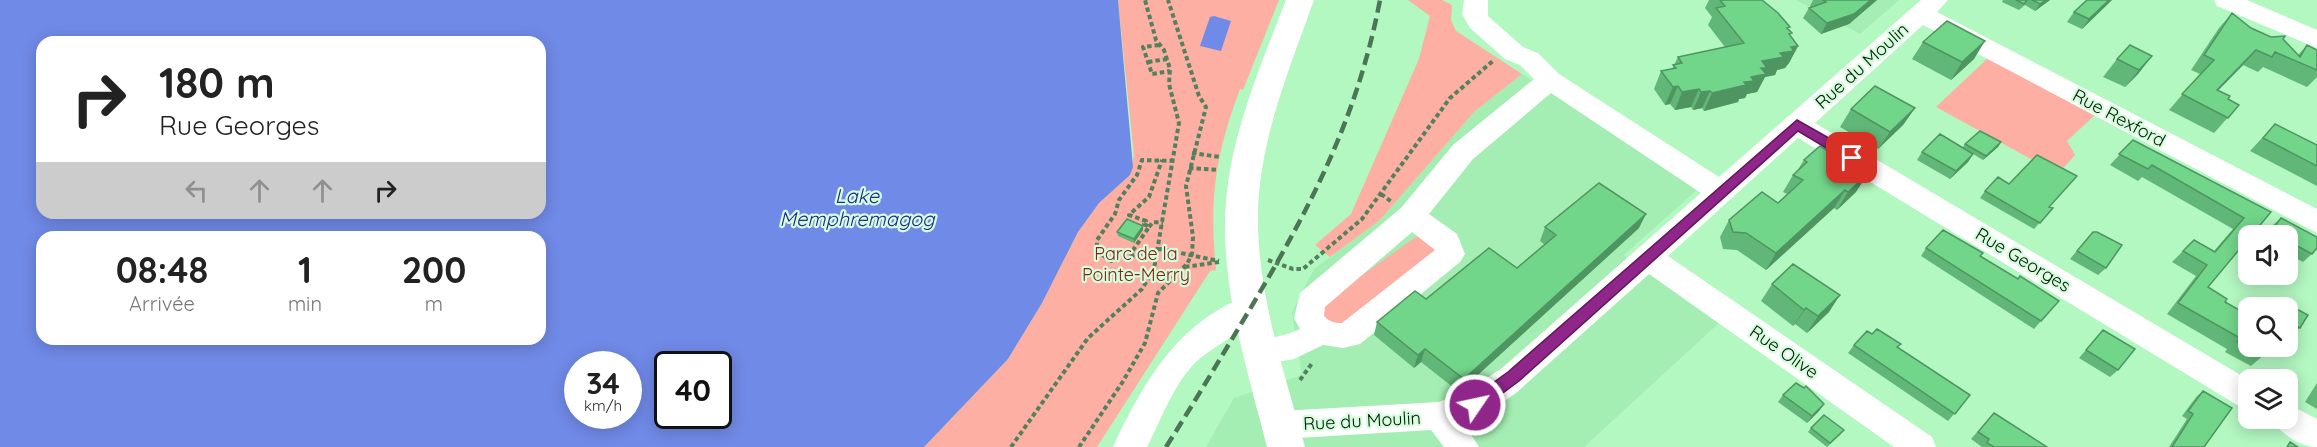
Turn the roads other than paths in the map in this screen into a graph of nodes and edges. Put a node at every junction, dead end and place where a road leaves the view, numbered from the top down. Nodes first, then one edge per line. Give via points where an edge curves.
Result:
1 (1300, 0) edge
2 (1476, 0) edge
3 (2226, 0) edge
4 (1928, 7) edge
5 (2317, 40) edge
6 (1550, 80) junction
7 (1797, 125) junction
8 (1721, 192) junction
9 (1411, 216) junction
10 (2317, 222) edge
11 (1648, 258) junction
12 (1251, 307) junction
13 (1321, 332) junction
14 (1261, 352) junction
15 (2238, 389) edge
16 (1439, 416) junction
17 (2298, 424) edge
18 (2317, 435) edge
19 (1284, 436) edge
20 (1129, 447) edge
21 (1463, 447) edge
22 (1920, 447) edge

1 - 12 main road via 1266,94 1246,169 1242,225
2 - 6 street via 1476,20 1514,53 1513,61
3 - 5 street
4 - 7 street, Rue du Moulin
4 - 10 street, Rue Rexford
6 - 8 street
6 - 9 street via 1463,152
7 - 8 street, Rue du Moulin
7 - 15 street, Rue Georges
8 - 11 street, Rue du Moulin
9 - 13 street via 1311,302 1309,318
9 - 13 street via 1447,242 1450,254 1350,335 1330,336
11 - 16 street, Rue du Moulin via 1496,392 1475,405
11 - 22 street, Rue Olive
12 - 14 main road
12 - 20 street via 1183,355
13 - 14 street via 1294,346
14 - 19 main road
16 - 19 street, Rue du Moulin
16 - 21 street
17 - 18 street

